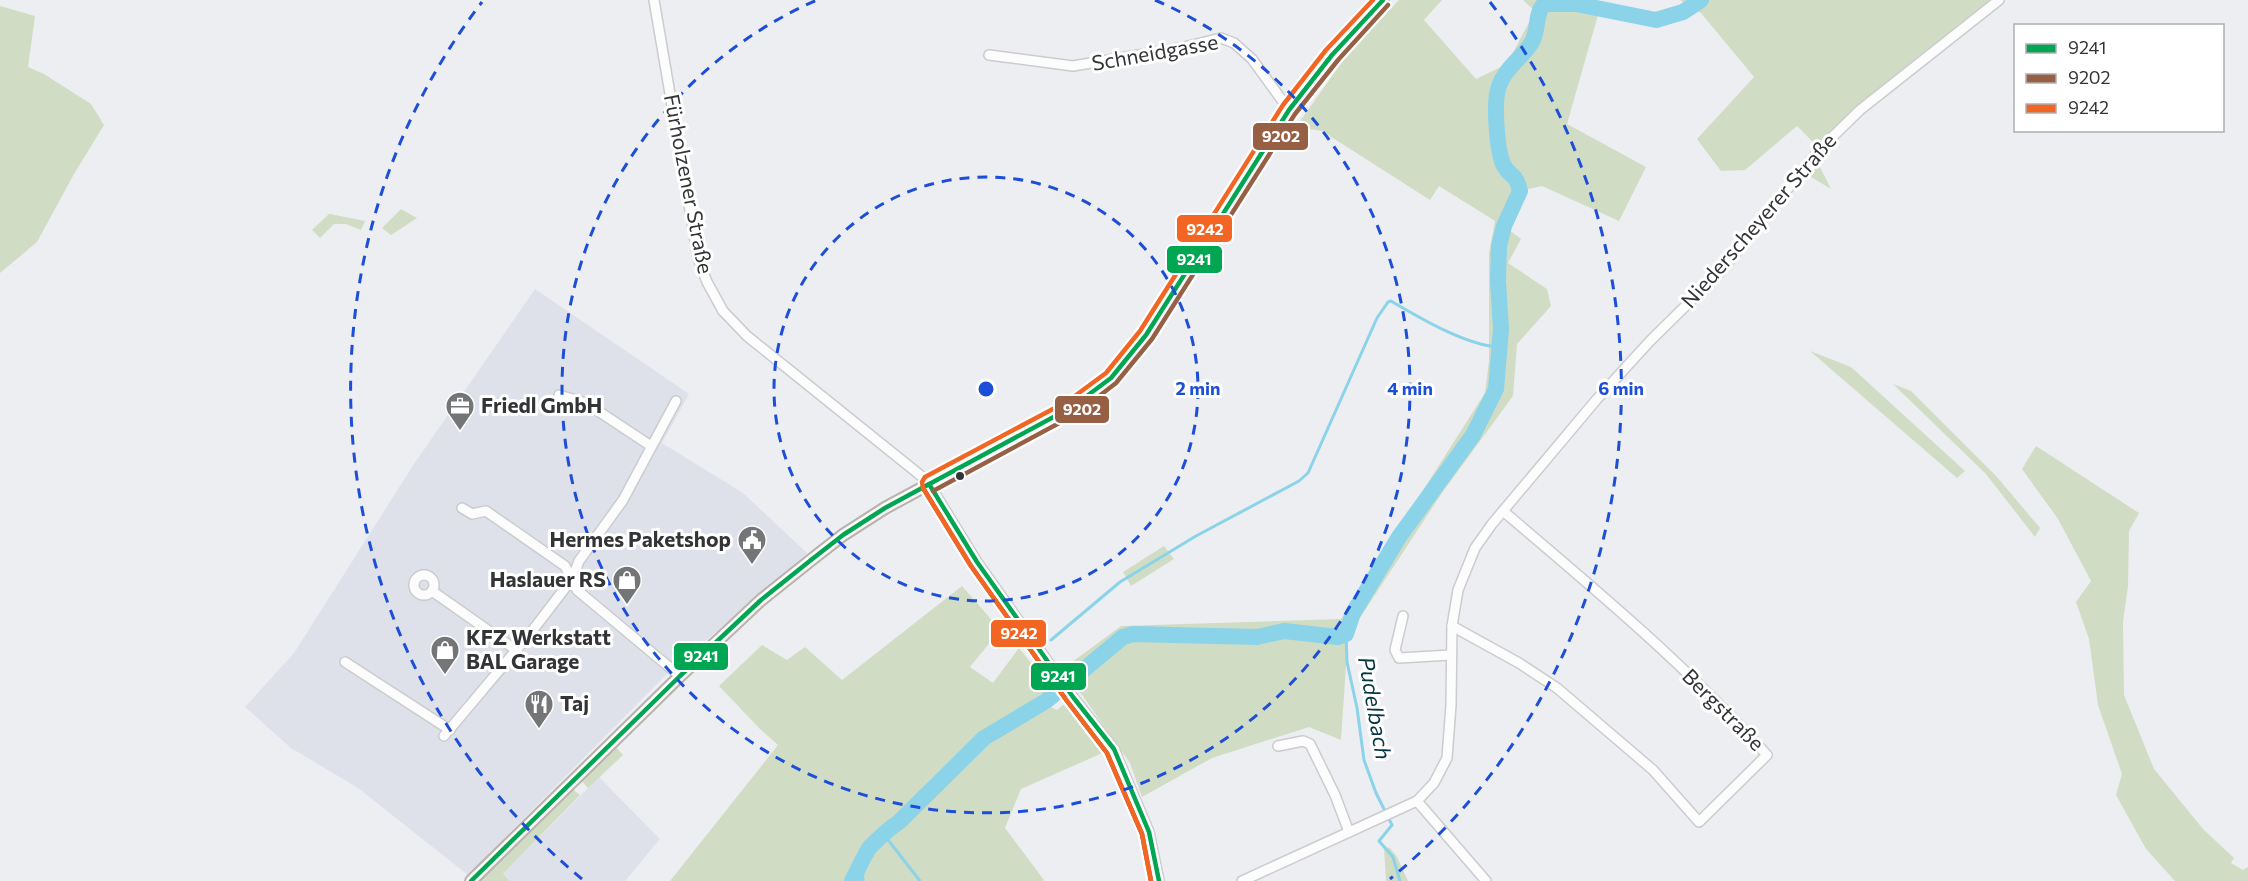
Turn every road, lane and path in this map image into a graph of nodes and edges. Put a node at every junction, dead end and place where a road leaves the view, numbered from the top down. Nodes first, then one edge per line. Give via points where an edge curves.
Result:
1 (654, 0) edge
2 (1383, 0) edge
3 (1999, 0) edge
4 (989, 55) dead end
5 (1289, 110) junction
6 (559, 395) dead end
7 (676, 401) dead end
8 (651, 446) junction
9 (929, 484) junction
10 (462, 508) dead end
11 (1503, 511) junction
12 (572, 579) junction
13 (432, 591) dead end
14 (1403, 616) dead end
15 (1452, 626) junction
16 (516, 650) junction
17 (1451, 655) junction
18 (345, 662) dead end
19 (680, 675) junction
20 (1278, 746) dead end
21 (1417, 801) junction
22 (1349, 832) junction
23 (472, 879) edge
24 (1159, 881) edge
25 (1242, 881) edge
26 (1486, 881) edge

1 - 9 street, Fürholzener Straße via 698,258 723,311 747,336
2 - 5 main road via 1332,55
3 - 11 street, Niederscheyerer Straße via 1860,110 1820,149 1721,271 1597,399
4 - 5 street, Schneidgasse via 1073,66 1221,38 1252,59
5 - 9 main road via 1146,335 1111,378 1072,408
6 - 8 street via 585,403
7 - 8 street
8 - 12 street via 624,500 579,561
9 - 19 main road via 843,535 761,600
9 - 24 street, Fürholzener Straße via 977,562 1114,749 1149,832
10 - 12 street via 472,514 486,511 565,566
11 - 15 street, Niederscheyerer Straße via 1475,548 1458,590
11 - 15 street, Bergstraße via 1690,675 1767,755 1699,822 1653,770 1557,688
12 - 16 street
12 - 19 street via 577,590
13 - 16 street
14 - 17 street via 1395,650 1399,658
15 - 17 street, Niederscheyerer Straße
16 - 18 street via 447,733
17 - 21 street, Niederscheyerer Straße via 1447,758 1434,783
19 - 23 main road
20 - 22 street via 1303,741 1310,744
21 - 22 street, Niederscheyerer Straße
21 - 26 street
22 - 25 street, Niederscheyerer Straße

